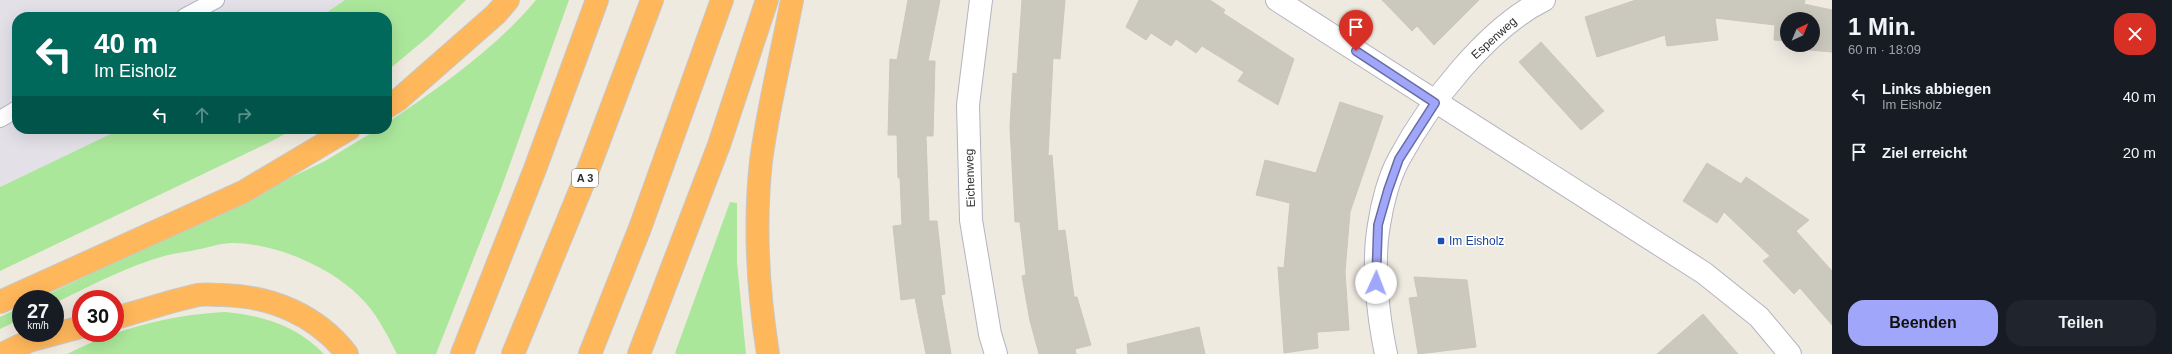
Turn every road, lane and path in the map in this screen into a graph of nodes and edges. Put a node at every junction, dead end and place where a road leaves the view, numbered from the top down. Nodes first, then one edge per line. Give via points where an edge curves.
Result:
1 (216, 0) edge
2 (508, 0) edge
3 (596, 0) edge
4 (652, 0) edge
5 (722, 0) edge
6 (767, 0) edge
7 (792, 0) edge
8 (982, 0) edge
9 (1277, 0) edge
10 (1544, 0) edge
11 (193, 12) edge
12 (1435, 103) junction
13 (392, 104) edge
14 (12, 112) edge
15 (0, 119) edge
16 (341, 134) edge
17 (0, 302) edge
18 (124, 316) edge
19 (72, 330) edge
20 (2, 354) edge
21 (347, 354) edge
22 (462, 354) edge
23 (514, 354) edge
24 (590, 354) edge
25 (639, 354) edge
26 (768, 354) edge
27 (996, 354) edge
28 (1386, 354) edge
29 (1790, 354) edge

1 - 11 lane
2 - 13 highway
3 - 22 highway via 535,169
4 - 23 highway, A 3 via 582,186
5 - 24 highway via 640,228
6 - 25 highway via 719,145
7 - 26 highway via 766,134 759,189 758,261 762,317
8 - 27 street, Eichenweg via 968,105 971,220 990,334
9 - 12 street
10 - 12 street, Espenweg via 1529,8 1478,51
12 - 28 street, Espenweg via 1399,159 1378,225 1376,283
12 - 29 street via 1704,273 1759,317
14 - 15 lane
16 - 17 highway via 243,192
18 - 21 highway via 199,295 239,296 290,308 336,339
19 - 20 highway via 29,342

